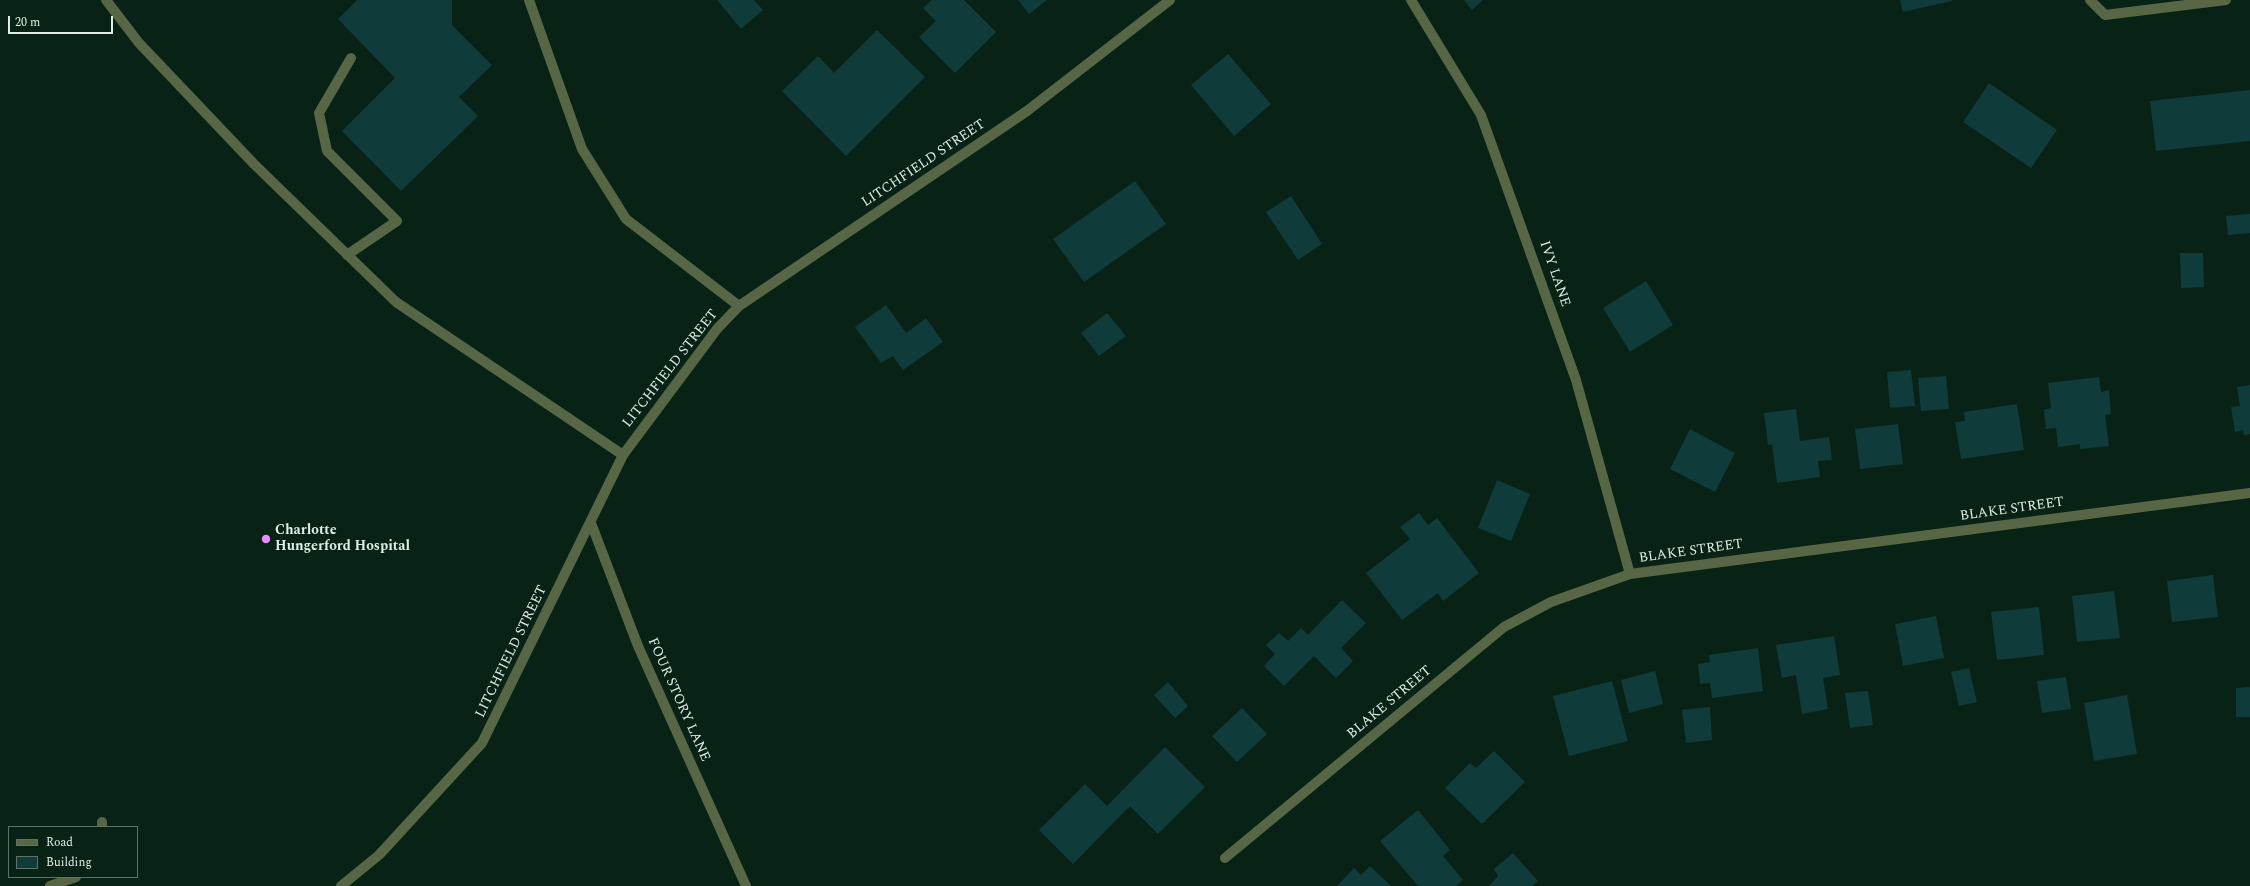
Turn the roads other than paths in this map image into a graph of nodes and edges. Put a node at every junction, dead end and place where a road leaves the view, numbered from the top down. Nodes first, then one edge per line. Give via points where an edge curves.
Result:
1 (106, 0) edge
2 (529, 0) edge
3 (1170, 0) edge
4 (1412, 0) edge
5 (2090, 0) edge
6 (2226, 0) edge
7 (351, 58) dead end
8 (347, 254) junction
9 (739, 306) junction
10 (623, 455) junction
11 (2250, 493) edge
12 (591, 523) junction
13 (1630, 574) junction
14 (1225, 858) dead end
15 (73, 878) edge
16 (50, 886) edge
17 (340, 886) edge
18 (746, 886) edge

1 - 8 street via 155,60 254,164
2 - 9 street via 582,149 626,219
3 - 9 street, LITCHFIELD STREET via 1027,111
4 - 13 street, IVY LANE via 1481,115 1576,380
5 - 6 street via 2105,15
7 - 8 street via 319,114 327,151 397,221
8 - 10 street via 396,302
9 - 10 street, LITCHFIELD STREET via 717,329
10 - 12 street, LITCHFIELD STREET
11 - 13 street, BLAKE STREET
12 - 17 street, LITCHFIELD STREET via 482,743 378,856
12 - 18 street, FOUR STORY LANE via 638,646
13 - 14 street, BLAKE STREET via 1551,602 1504,627
15 - 16 street

